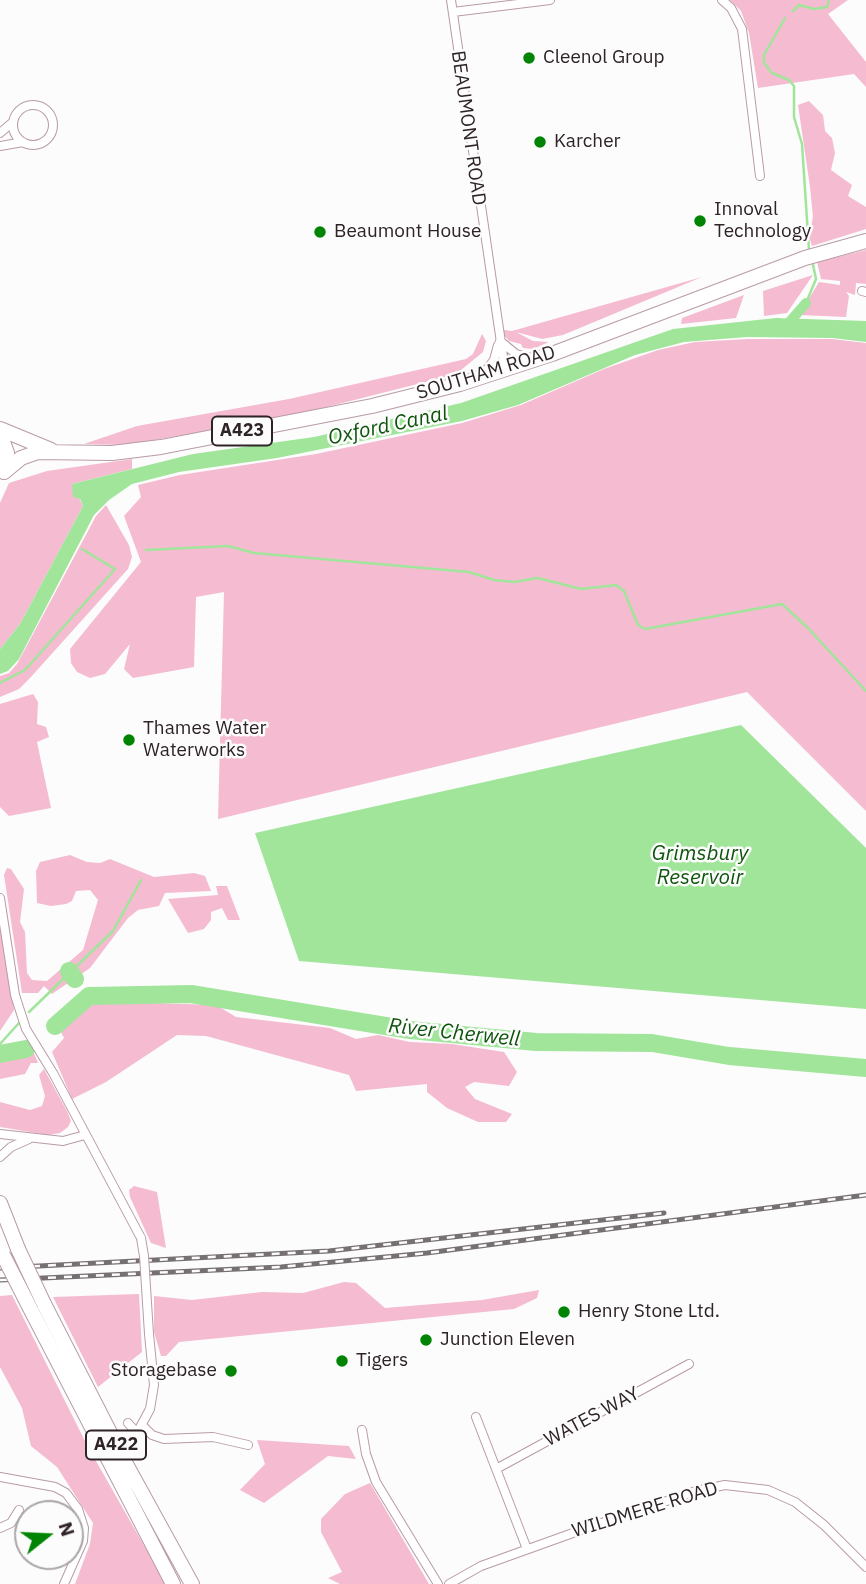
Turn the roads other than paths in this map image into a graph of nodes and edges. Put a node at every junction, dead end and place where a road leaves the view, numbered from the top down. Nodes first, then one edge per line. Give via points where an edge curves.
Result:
1 (451, 0) edge
2 (550, 0) edge
3 (722, 0) edge
4 (453, 12) junction
5 (14, 121) junction
6 (0, 133) edge
7 (23, 142) junction
8 (0, 146) edge
9 (760, 176) dead end
10 (866, 241) edge
11 (499, 339) junction
12 (541, 358) junction
13 (505, 370) junction
14 (480, 377) junction
15 (0, 431) edge
16 (51, 450) junction
17 (2, 475) edge
18 (0, 898) edge
19 (0, 1134) edge
20 (85, 1135) junction
21 (32, 1138) junction
22 (0, 1157) edge
23 (0, 1203) edge
24 (1, 1252) edge
25 (37, 1306) junction
26 (689, 1364) dead end
27 (476, 1417) dead end
28 (128, 1423) dead end
29 (143, 1426) junction
30 (362, 1430) dead end
31 (248, 1445) dead end
32 (496, 1469) junction
33 (0, 1477) edge
34 (14, 1518) edge
35 (0, 1528) edge
36 (527, 1549) junction
37 (866, 1567) edge
38 (64, 1584) edge
39 (173, 1584) edge
40 (192, 1584) edge
41 (438, 1584) edge
42 (449, 1584) edge

1 - 4 street, BEAUMONT ROAD
2 - 4 street
3 - 9 street via 742,29
4 - 11 street, BEAUMONT ROAD
5 - 6 street
5 - 7 street via 15,133
5 - 7 street via 21,110 33,106 44,109 52,119 47,140 36,145
7 - 8 street
10 - 12 highway, SOUTHAM ROAD / A423 via 811,256
11 - 12 street via 516,354
11 - 13 street, BEAUMONT ROAD
11 - 14 street via 494,360
12 - 13 highway, SOUTHAM ROAD / A423
13 - 14 highway, SOUTHAM ROAD / A423
14 - 16 highway, SOUTHAM ROAD / A423 via 372,406 161,447 112,453
15 - 16 highway, SOUTHAM ROAD / A423
15 - 17 highway via 7,453
16 - 17 highway, SOUTHAM ROAD / A423 via 21,458
18 - 20 street via 15,995 28,1032
19 - 21 street
20 - 21 street via 63,1141
20 - 29 street, bridge via 141,1238 145,1256 153,1396
21 - 22 street
23 - 25 highway, A422, bridge
24 - 25 highway, A422, bridge
25 - 39 highway, A422
25 - 40 highway, A422
26 - 32 street, WATES WAY
27 - 32 street
28 - 29 street via 134,1433
29 - 31 street via 164,1439 213,1437
30 - 41 street via 376,1482
32 - 36 street
33 - 38 street via 55,1487 78,1509 83,1541
34 - 35 street
36 - 37 street, WILDMERE ROAD via 696,1491 739,1485 768,1490 795,1502
36 - 42 street, WILDMERE ROAD

